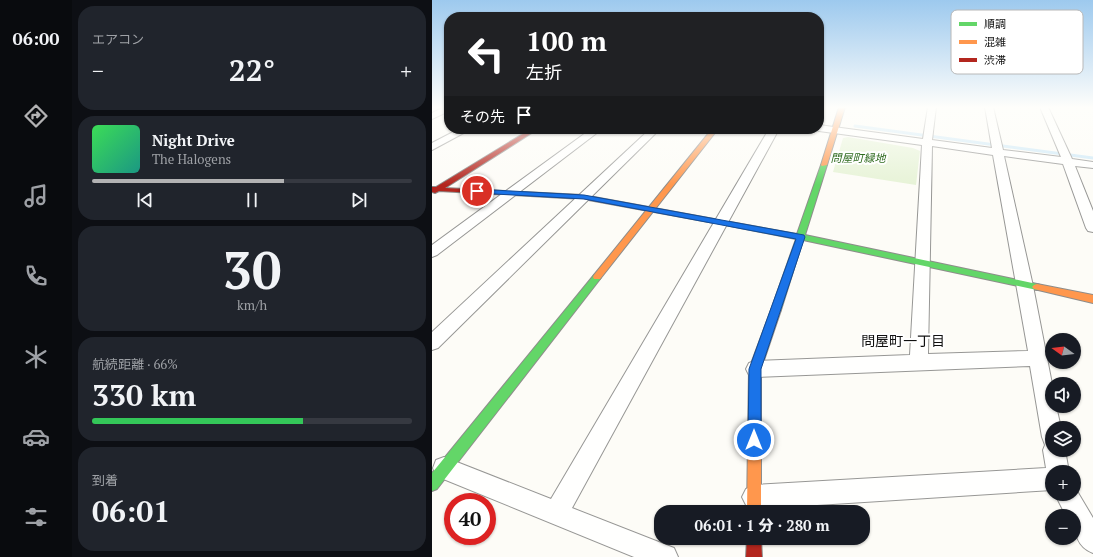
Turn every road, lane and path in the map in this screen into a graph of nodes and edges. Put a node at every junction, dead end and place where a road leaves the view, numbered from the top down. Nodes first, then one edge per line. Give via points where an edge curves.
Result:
1 (834, 133) edge
2 (870, 133) edge
3 (929, 133) edge
4 (995, 133) edge
5 (1055, 133) edge
6 (457, 134) edge
7 (527, 134) edge
8 (590, 134) edge
9 (650, 134) edge
10 (711, 134) edge
11 (771, 134) edge
12 (928, 138) junction
13 (432, 147) edge
14 (998, 148) junction
15 (1066, 157) junction
16 (1093, 165) edge
17 (433, 191) edge
18 (512, 193) junction
19 (584, 197) junction
20 (650, 209) junction
21 (721, 222) junction
22 (1093, 228) edge
23 (801, 237) junction
24 (432, 252) edge
25 (922, 264) junction
26 (1025, 286) junction
27 (1093, 299) edge
28 (432, 343) edge
29 (1038, 358) junction
30 (919, 363) junction
31 (755, 369) junction
32 (1049, 421) edge
33 (438, 476) edge
34 (1045, 480) edge
35 (1070, 501) edge
36 (754, 505) edge
37 (556, 513) junction
38 (1093, 541) edge
39 (754, 545) edge
40 (665, 557) edge
41 (754, 557) edge

1 - 23 street
2 - 12 street
3 - 12 street
4 - 14 street
5 - 15 street
6 - 13 street
7 - 17 street
8 - 18 street
9 - 19 street
10 - 20 street
11 - 21 street
12 - 14 street
12 - 25 street
14 - 15 street
14 - 26 street
15 - 16 street
15 - 22 street
17 - 18 street
18 - 19 street
18 - 24 street
19 - 20 street
19 - 28 street
20 - 21 street
20 - 33 street
21 - 23 street
21 - 37 street
23 - 25 street
23 - 31 street
25 - 26 street
25 - 30 street
26 - 27 street
26 - 29 street
29 - 30 street
29 - 32 street
30 - 31 street
31 - 36 street
33 - 37 street
34 - 36 street
35 - 38 street
37 - 40 street
39 - 41 street

